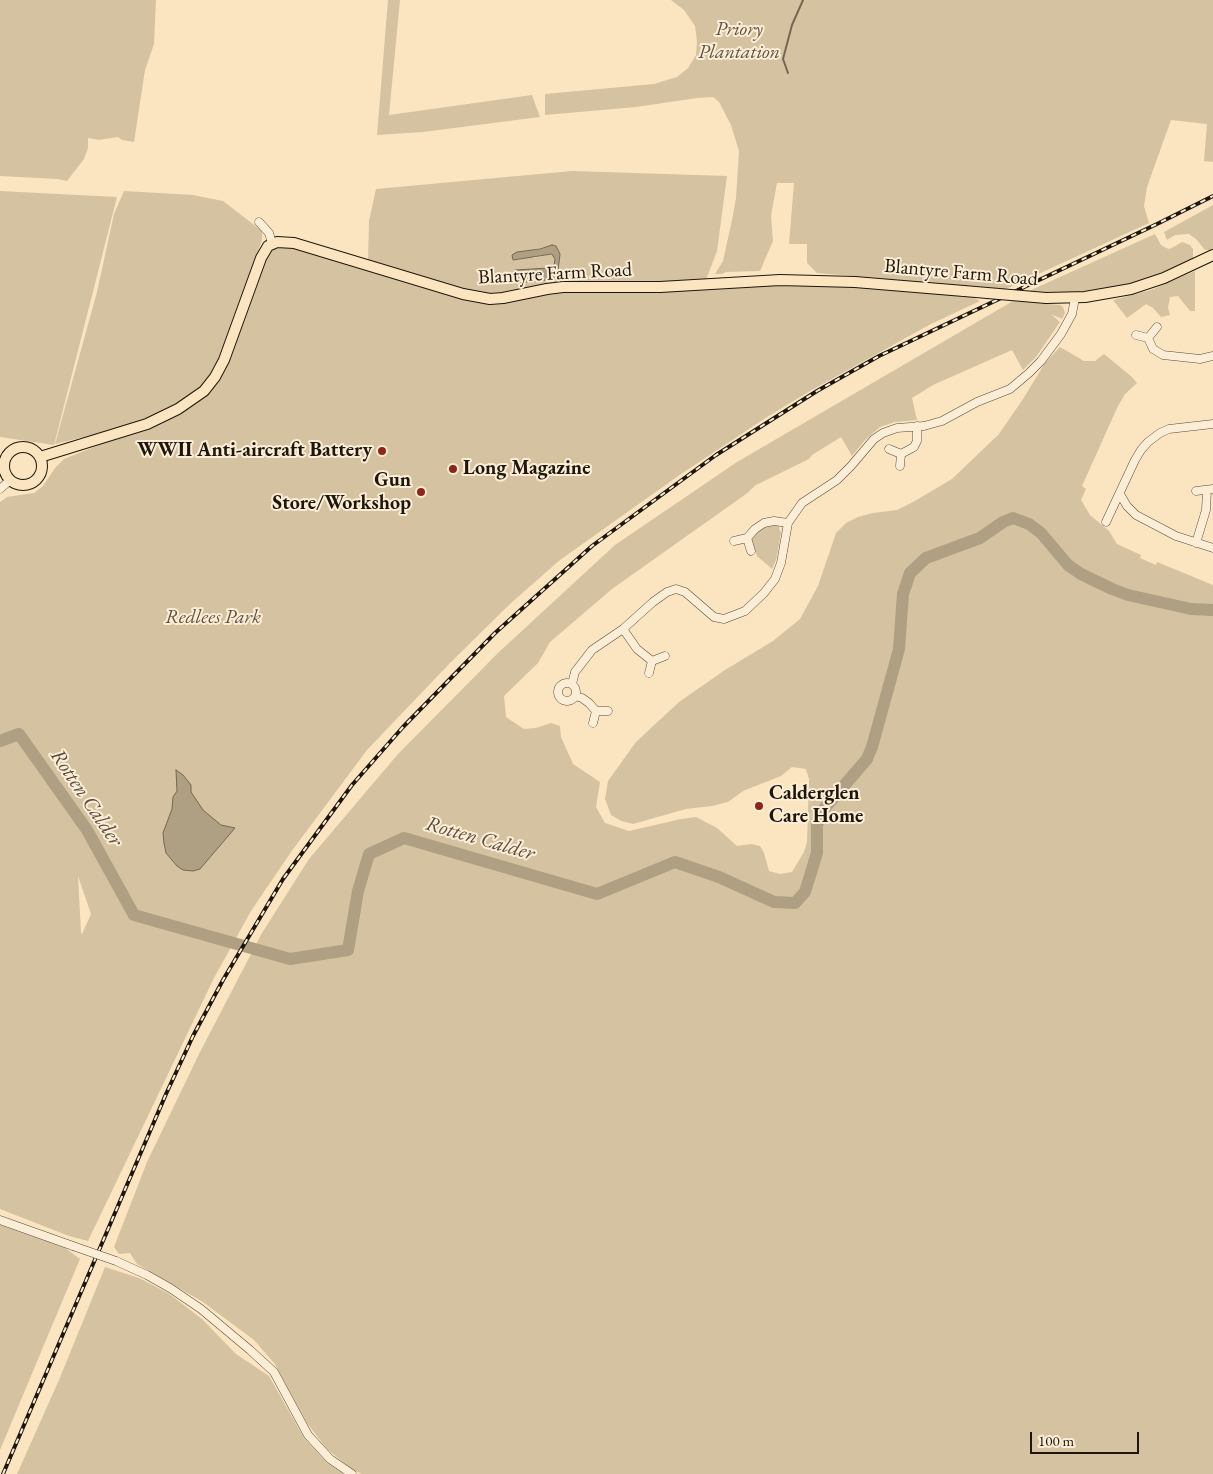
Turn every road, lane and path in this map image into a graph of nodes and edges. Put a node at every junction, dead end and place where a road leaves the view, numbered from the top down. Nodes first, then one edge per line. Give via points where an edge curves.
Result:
1 (259, 222) dead end
2 (272, 244) junction
3 (1213, 255) edge
4 (1075, 298) junction
5 (1157, 327) dead end
6 (1136, 335) dead end
7 (1148, 338) junction
8 (1213, 356) edge
9 (1213, 424) edge
10 (917, 426) junction
11 (0, 447) edge
12 (890, 449) dead end
13 (10, 451) junction
14 (901, 454) junction
15 (40, 457) junction
16 (900, 466) dead end
17 (9, 480) junction
18 (0, 489) edge
19 (1210, 490) edge
20 (1196, 491) dead end
21 (1120, 494) junction
22 (1106, 522) dead end
23 (788, 523) junction
24 (747, 538) junction
25 (734, 541) dead end
26 (1196, 543) junction
27 (1213, 548) edge
28 (751, 551) dead end
29 (623, 630) junction
30 (665, 656) dead end
31 (652, 661) junction
32 (649, 673) dead end
33 (572, 684) junction
34 (575, 696) junction
35 (596, 711) junction
36 (608, 711) dead end
37 (593, 722) dead end
38 (0, 1220) edge
39 (352, 1474) edge

1 - 2 street via 269,233
2 - 4 main road, Blantyre Farm Road, bridge via 294,243 463,294 490,299 562,287 780,280 855,282
2 - 15 main road via 260,258 222,366 204,391 178,409 147,424
3 - 4 main road, Blantyre Farm Road via 1131,289
4 - 10 street via 1072,314 1061,334 1029,374 1010,389 942,421
5 - 7 street
6 - 7 street
7 - 8 street via 1153,349 1164,355 1200,359
9 - 21 street via 1169,429 1152,438 1141,450
10 - 14 street via 914,447
10 - 23 street via 896,428 874,439 837,480 802,503
11 - 13 main road
12 - 14 street
13 - 15 main road via 28,448
13 - 17 main road via 3,462
14 - 16 street
15 - 17 main road via 41,472 34,482 21,486
17 - 18 street
19 - 20 street
19 - 26 street
21 - 22 street
21 - 26 street via 1136,515
23 - 24 street via 764,523
23 - 29 street via 775,579 745,610 724,619 714,617 685,592 676,590 653,602
24 - 25 street
24 - 28 street
26 - 27 street
29 - 31 street via 637,649
29 - 33 street via 592,650 576,672
30 - 31 street
31 - 32 street
33 - 34 street via 576,688
33 - 34 street via 563,684 558,694 567,701
34 - 35 street
35 - 36 street
35 - 37 street
38 - 39 street, bridge via 116,1261 170,1288 201,1309 274,1372 308,1435 330,1459

